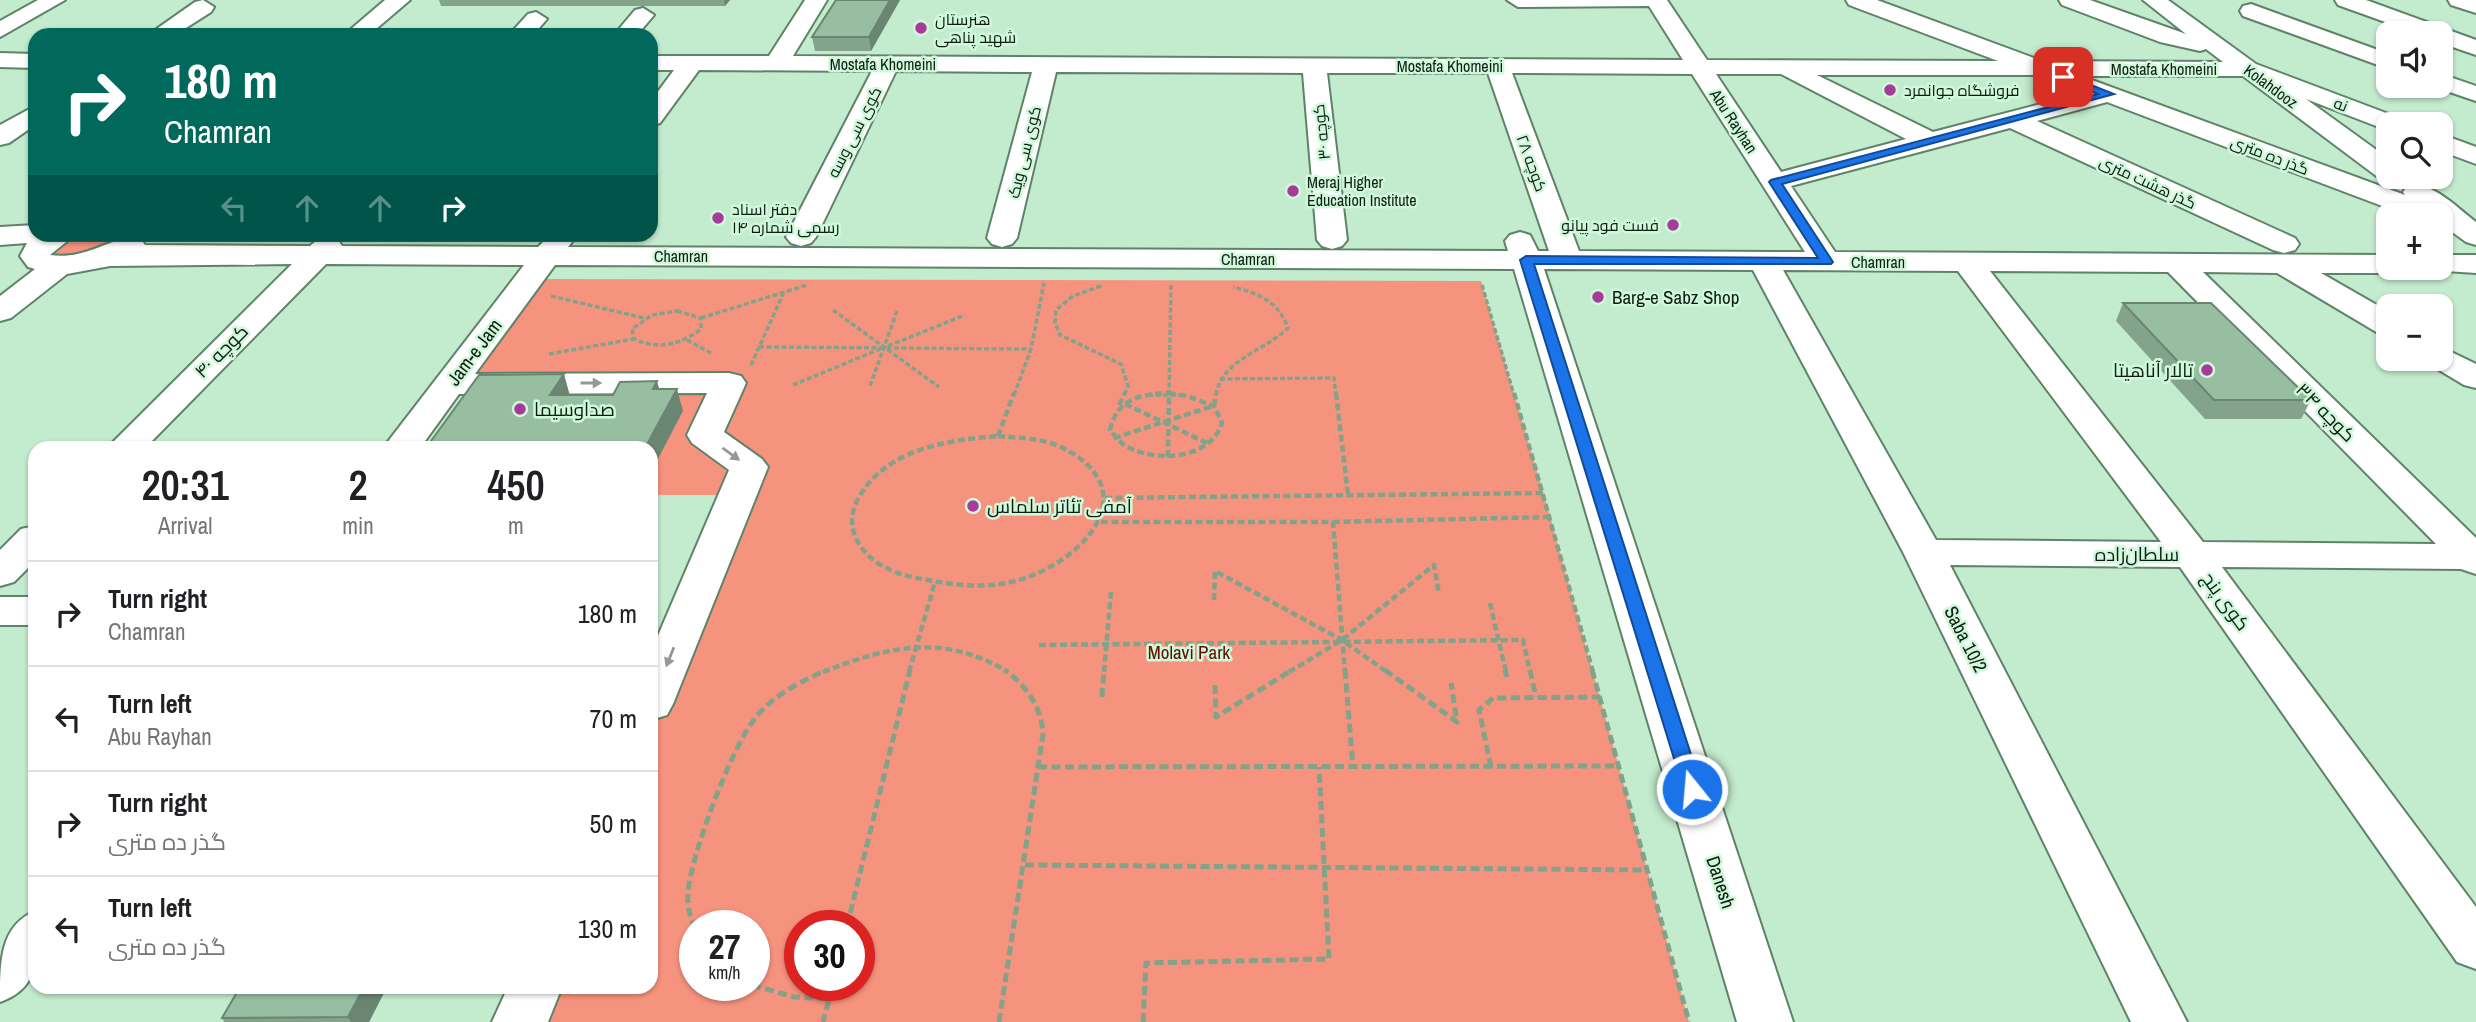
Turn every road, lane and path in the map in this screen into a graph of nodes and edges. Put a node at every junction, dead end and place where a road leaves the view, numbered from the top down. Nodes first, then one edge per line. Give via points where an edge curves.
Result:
1 (54, 0) edge
2 (399, 0) edge
3 (816, 0) edge
4 (1647, 0) edge
5 (1656, 0) edge
6 (1857, 0) edge
7 (2070, 0) edge
8 (2154, 0) edge
9 (2277, 0) edge
10 (2346, 0) edge
11 (2459, 0) edge
12 (2476, 6) edge
13 (203, 7) dead end
14 (1520, 7) edge
15 (643, 15) dead end
16 (2403, 21) edge
17 (170, 28) edge
18 (364, 28) edge
19 (631, 28) edge
20 (0, 30) edge
21 (2453, 39) edge
22 (2216, 46) junction
23 (2476, 48) edge
24 (2376, 57) edge
25 (0, 61) edge
26 (28, 61) edge
27 (658, 63) edge
28 (692, 63) junction
29 (776, 64) junction
30 (888, 64) junction
31 (1046, 65) junction
32 (1314, 66) junction
33 (1496, 66) junction
34 (1699, 67) junction
35 (1785, 68) junction
36 (2040, 69) junction
37 (2249, 69) junction
38 (2453, 85) edge
39 (2108, 94) junction
40 (2476, 94) edge
41 (658, 109) edge
42 (28, 118) edge
43 (2376, 118) edge
44 (2012, 119) junction
45 (0, 136) edge
46 (1930, 141) junction
47 (2453, 147) edge
48 (2476, 156) edge
49 (2376, 162) edge
50 (1775, 182) junction
51 (2409, 189) edge
52 (2400, 203) edge
53 (2460, 234) edge
54 (0, 236) edge
55 (801, 237) junction
56 (1002, 238) junction
57 (658, 240) edge
58 (1332, 240) junction
59 (132, 242) edge
60 (331, 242) edge
61 (557, 242) edge
62 (2376, 245) edge
63 (1543, 251) junction
64 (44, 252) edge
65 (1820, 252) junction
66 (0, 254) edge
67 (2284, 254) junction
68 (107, 257) junction
69 (1763, 261) junction
70 (1966, 262) junction
71 (2176, 263) junction
72 (2376, 263) edge
73 (2453, 264) edge
74 (2476, 264) edge
75 (796, 279) dead end
76 (1030, 280) dead end
77 (1044, 280) junction
78 (1057, 280) dead end
79 (1094, 280) dead end
80 (1158, 280) dead end
81 (1171, 280) junction
82 (1181, 280) dead end
83 (1481, 281) dead end
84 (1225, 285) dead end
85 (783, 294) junction
86 (550, 296) dead end
87 (833, 310) dead end
88 (0, 311) edge
89 (897, 311) dead end
90 (965, 315) dead end
91 (2376, 317) edge
92 (644, 318) junction
93 (701, 318) junction
94 (634, 340) junction
95 (686, 340) junction
96 (759, 347) junction
97 (884, 347) junction
98 (1031, 349) junction
99 (538, 356) dead end
100 (723, 359) dead end
101 (2453, 364) edge
102 (748, 372) dead end
103 (2476, 378) edge
104 (1219, 379) junction
105 (449, 384) junction
106 (793, 385) dead end
107 (870, 386) dead end
108 (939, 387) dead end
109 (1169, 392) junction
110 (1124, 404) junction
111 (1214, 406) junction
112 (1114, 412) junction
113 (1168, 423) junction
114 (998, 436) junction
115 (1114, 438) junction
116 (132, 441) edge
117 (406, 441) edge
118 (1209, 444) junction
119 (1168, 457) junction
120 (1543, 493) junction
121 (1348, 495) junction
122 (1105, 498) junction
123 (1549, 517) junction
124 (1101, 522) junction
125 (1333, 522) junction
126 (28, 545) edge
127 (1923, 552) junction
128 (2192, 555) junction
129 (2475, 559) edge
130 (0, 573) edge
131 (935, 582) junction
132 (1111, 593) dead end
133 (1439, 594) dead end
134 (1214, 600) dead end
135 (1490, 603) dead end
136 (0, 611) edge
137 (28, 611) edge
138 (1342, 640) junction
139 (1498, 640) junction
140 (916, 645) junction
141 (1039, 645) dead end
142 (1107, 645) junction
143 (1507, 677) dead end
144 (1451, 683) dead end
145 (1215, 685) dead end
146 (658, 687) edge
147 (1102, 696) dead end
148 (1536, 697) junction
149 (1600, 697) junction
150 (1618, 766) junction
151 (1038, 767) junction
152 (1353, 767) junction
153 (1491, 767) junction
154 (1319, 768) junction
155 (1025, 865) junction
156 (1325, 865) junction
157 (1647, 870) junction
158 (689, 910) edge
159 (851, 910) edge
160 (28, 941) edge
161 (2476, 947) edge
162 (0, 979) edge
163 (532, 994) edge
164 (828, 1001) edge
165 (520, 1022) edge
166 (823, 1022) edge
167 (999, 1022) edge
168 (1143, 1022) edge
169 (1689, 1022) edge
170 (1765, 1022) edge
171 (2159, 1022) edge

1 - 20 street
2 - 18 street
3 - 29 street
4 - 14 street
5 - 34 street, Abu Rayhan
6 - 36 street, گذر ده متری
7 - 22 street via 2168,37
8 - 22 street, Kolahdooz
9 - 24 street via 2251,11
10 - 16 street
11 - 12 street
13 - 17 street
15 - 19 street
21 - 23 street
22 - 37 street, Kolahdooz
25 - 26 street
27 - 28 street, Mostafa Khomeini
28 - 29 street, Mostafa Khomeini
28 - 41 street
29 - 30 street, Mostafa Khomeini
30 - 31 street, Mostafa Khomeini
30 - 55 street, کوی سی وسه
31 - 32 street, Mostafa Khomeini
31 - 56 street, کوی سی ویک
32 - 33 street, Mostafa Khomeini
32 - 58 street, کوچه ۳۰
33 - 34 street, Mostafa Khomeini
33 - 63 street, کوچه ۲۸
34 - 35 street, Mostafa Khomeini
34 - 50 street, Abu Rayhan
35 - 36 street, Mostafa Khomeini
35 - 46 street
36 - 37 street, Mostafa Khomeini
36 - 39 street, گذر ده متری
37 - 43 street, نه
37 - 49 street, Kolahdooz
38 - 40 street
39 - 44 street
39 - 52 street, گذر ده متری
42 - 45 street
44 - 46 street
44 - 67 street, گذر هشت متری
46 - 50 street
47 - 48 street
50 - 65 street, Abu Rayhan
51 - 53 street
54 - 64 street
55 - 56 street, Chamran
55 - 57 street, Chamran
56 - 58 street, Chamran
58 - 63 street, Chamran
59 - 68 street
60 - 61 street, Chamran
60 - 68 street, Chamran
60 - 116 street, کوچه ۴۰
61 - 63 street, Chamran
61 - 105 street, Jam-e Jam
62 - 67 street, Chamran
63 - 65 street, Chamran
63 - 69 street, Chamran
63 - 170 street, Danesh
64 - 66 street
64 - 68 street, Chamran
64 - 88 street
65 - 67 street, Chamran
65 - 69 street, Chamran
65 - 70 street, Chamran
67 - 71 street, Chamran
67 - 72 street, Chamran
67 - 91 street, گذر هشت متری
69 - 127 street, Saba 10/2
70 - 71 street, Chamran
70 - 128 street, کوی پنج
71 - 129 street, کوچه ۳۴
73 - 74 street
75 - 85 path via 811,281
76 - 77 path
77 - 78 path
77 - 98 path
79 - 112 path via 1107,282 1073,296 1056,310 1055,323 1059,335 1121,364 1128,386
80 - 81 path
81 - 82 path
81 - 109 path
83 - 120 path
84 - 104 path via 1261,294 1283,311 1288,328 1278,341
85 - 93 path
85 - 96 path
86 - 92 path
87 - 97 path
89 - 97 path
90 - 97 path
92 - 93 path via 677,311
92 - 94 path via 632,329
93 - 95 path via 701,329
94 - 95 path via 650,345
94 - 99 path
95 - 100 path
96 - 97 path
96 - 102 path
97 - 98 path
97 - 106 path
97 - 107 path
97 - 108 path
98 - 114 path
101 - 103 street
104 - 111 path
104 - 121 path via 1334,378
105 - 117 street, Jam-e Jam
105 -> 146 street via 729,383 705,435 749,467
109 - 110 path
109 - 111 path via 1195,396
109 - 113 path
110 - 112 path
110 - 113 path
111 - 113 path
111 - 118 path via 1222,415 1223,426
112 - 115 path via 1110,430
113 - 115 path
113 - 118 path
113 - 119 path
114 - 122 path via 1050,444 1083,460 1099,477
114 - 131 path via 924,447 868,482 854,505 852,529 863,552 885,570
115 - 119 path via 1136,452
118 - 119 path
120 - 121 path
120 - 123 path
121 - 122 path
122 - 124 path
123 - 125 path
123 - 149 path
124 - 125 path
124 - 131 path via 1071,556 1040,573 1001,584
125 - 138 path
126 - 130 street
127 - 128 street, سلطان‌زاده
127 - 171 street, Saba 10/2
128 - 129 street, سلطان‌زاده
128 - 161 street, کوی پنج
131 - 140 path
132 - 142 path
133 - 138 path via 1434,565
134 - 138 path via 1215,571
135 - 139 path
136 - 137 street
138 - 139 path
138 - 142 path
138 - 144 path via 1457,722
138 - 145 path via 1216,717
138 - 152 path
139 - 143 path
139 - 148 path via 1523,640
140 - 151 path via 984,657 1010,671 1030,694 1042,720
140 - 158 path via 837,665 757,716 738,743 693,869 687,889
140 - 159 path
141 - 142 path
142 - 147 path
148 - 149 path
148 - 153 path via 1493,698 1479,710
149 - 150 path
150 - 153 path
150 - 157 path
151 - 154 path
151 - 155 path
152 - 153 path
152 - 154 path
154 - 156 path
155 - 156 path
155 - 167 path
156 - 157 path
156 - 168 path via 1329,959 1146,963
157 - 169 path
160 - 162 street
163 - 165 street
164 - 166 path

